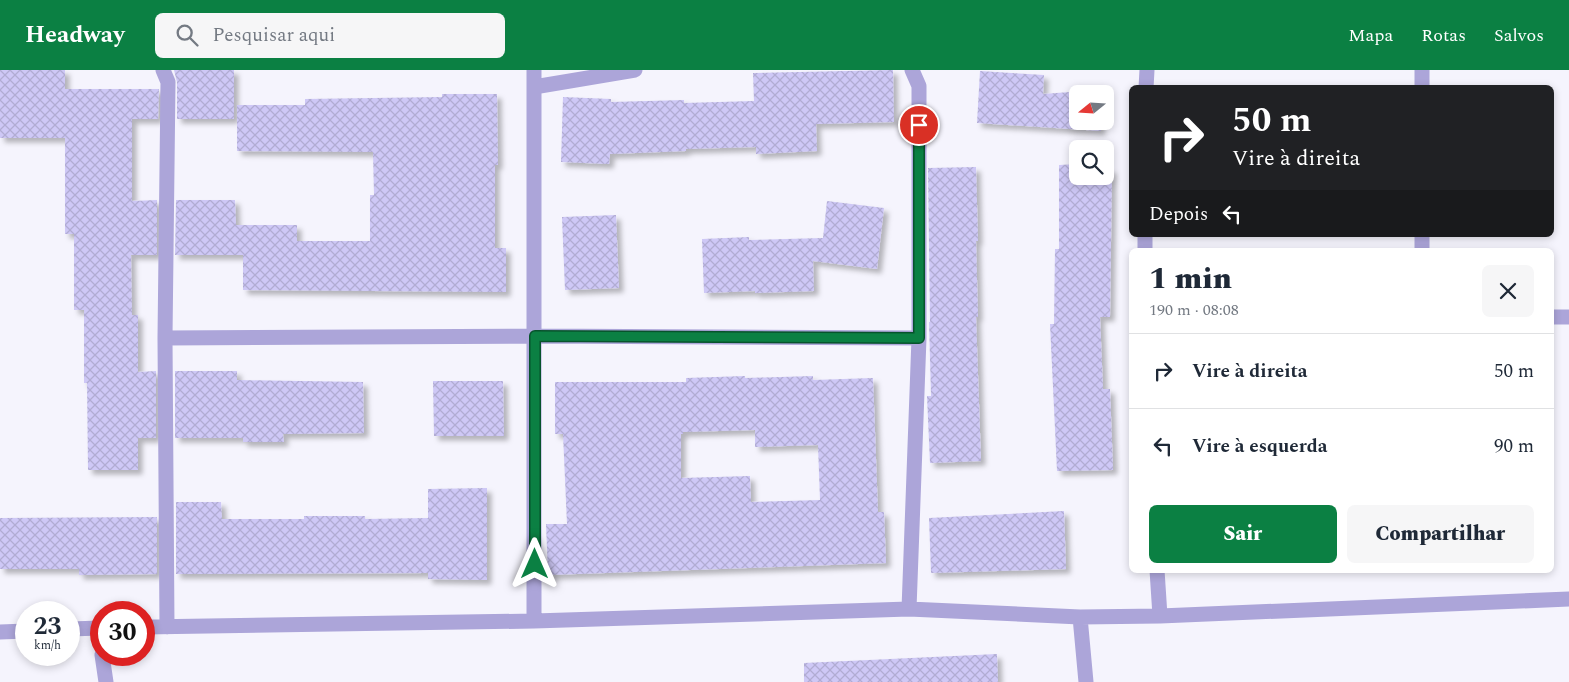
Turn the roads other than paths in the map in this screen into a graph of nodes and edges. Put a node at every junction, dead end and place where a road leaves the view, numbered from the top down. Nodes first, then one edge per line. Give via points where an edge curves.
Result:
1 (163, 70) edge
2 (534, 70) edge
3 (635, 70) edge
4 (912, 70) edge
5 (1147, 70) edge
6 (1422, 70) edge
7 (1146, 85) edge
8 (1422, 85) edge
9 (534, 87) junction
10 (1554, 317) edge
11 (1569, 317) edge
12 (535, 336) junction
13 (166, 338) junction
14 (919, 338) junction
15 (1157, 573) edge
16 (1569, 599) edge
17 (909, 609) junction
18 (1160, 616) junction
19 (1080, 617) junction
20 (534, 620) junction
21 (155, 627) edge
22 (166, 627) junction
23 (15, 631) edge
24 (0, 632) edge
25 (104, 666) edge
26 (106, 682) edge
27 (1086, 682) edge

1 - 13 street via 168,82
2 - 9 street
3 - 9 street
4 - 14 street via 919,86
5 - 7 street
6 - 8 street
9 - 12 street
10 - 11 street
12 - 13 street
12 - 14 street
12 - 20 street
13 - 22 street
14 - 17 street
15 - 18 street
16 - 18 street
17 - 19 street
17 - 20 street
18 - 19 street
19 - 27 street
20 - 22 street
21 - 22 street
23 - 24 street
25 - 26 street

